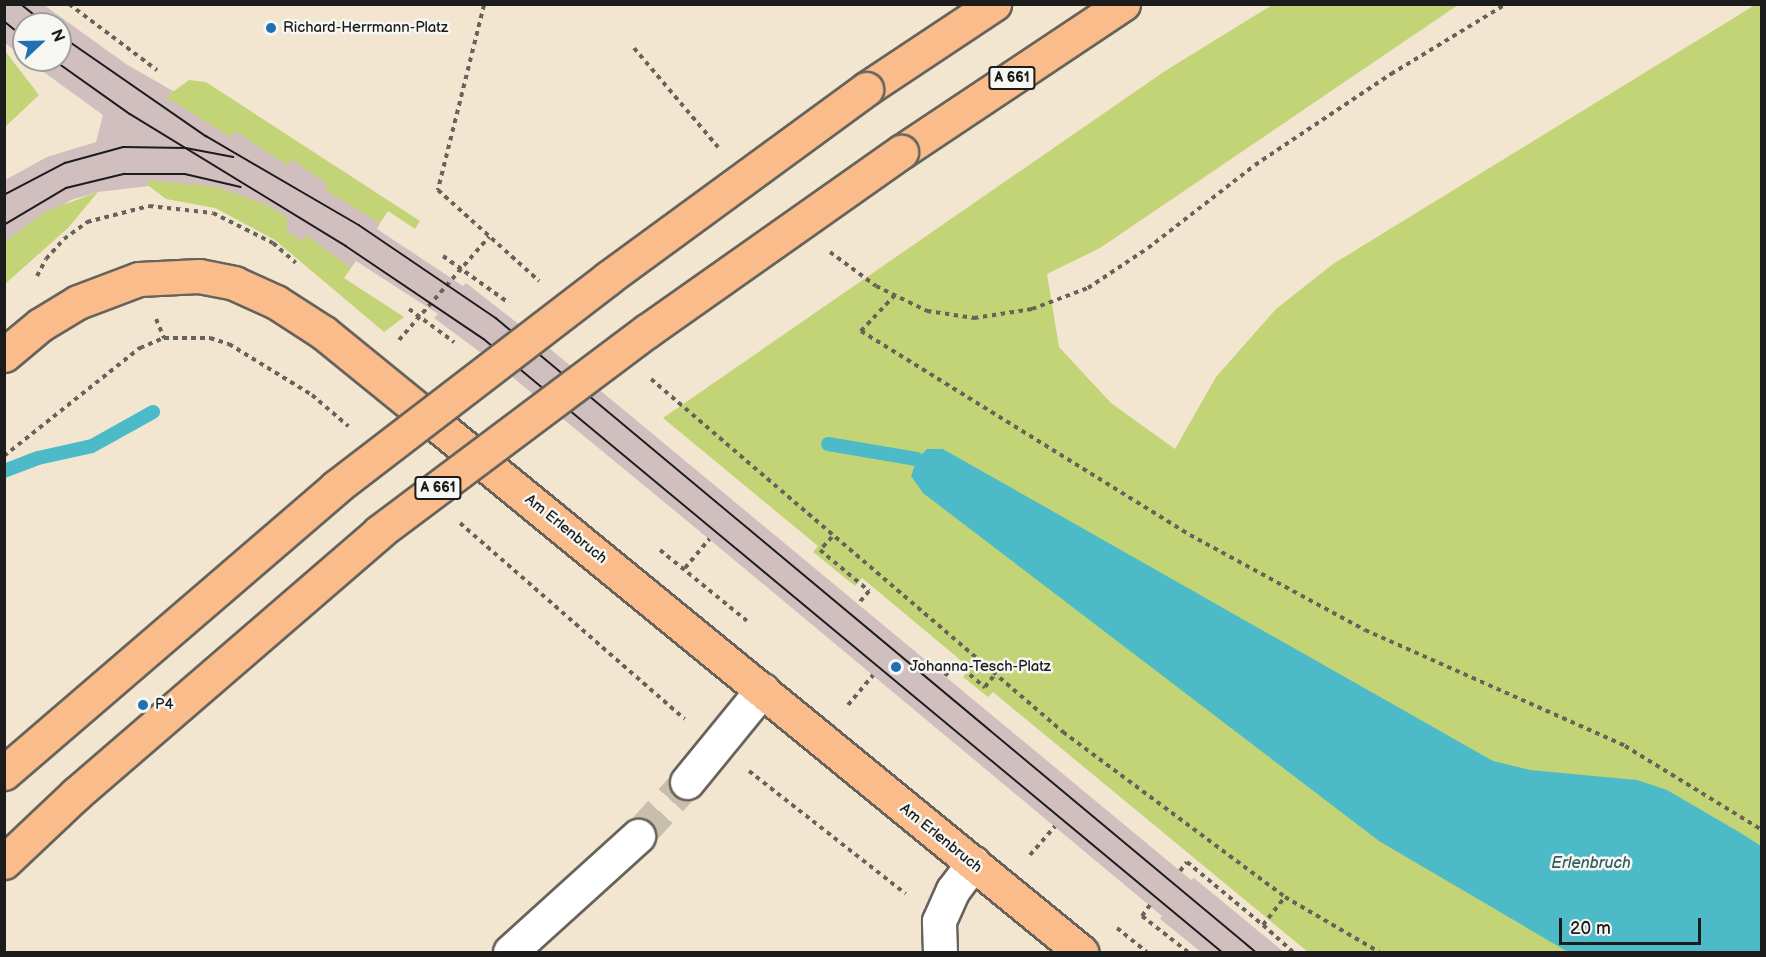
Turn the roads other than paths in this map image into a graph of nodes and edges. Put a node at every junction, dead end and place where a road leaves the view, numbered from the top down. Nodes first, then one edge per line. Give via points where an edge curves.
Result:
1 (994, 4) edge
2 (1123, 4) edge
3 (4, 355) edge
4 (436, 424) junction
5 (351, 491) dead end
6 (762, 690) junction
7 (4, 773) edge
8 (687, 782) tunnel mouth
9 (638, 836) tunnel mouth
10 (4, 862) edge
11 (973, 864) junction
12 (940, 937) edge
13 (510, 952) edge
14 (1081, 952) edge

1 - 7 main road, bridge via 866,89 608,278 336,487
2 - 10 main road, A 661, bridge via 901,152 646,331 379,532 76,794
3 - 4 main road, Am Erlenbruch via 40,325 106,289 168,276 199,276 234,283 276,302 324,333
4 - 5 street
4 - 6 main road, Am Erlenbruch
6 - 8 street
6 - 11 main road, Am Erlenbruch
9 - 13 street
11 - 12 street via 953,890
11 - 14 main road, Am Erlenbruch

